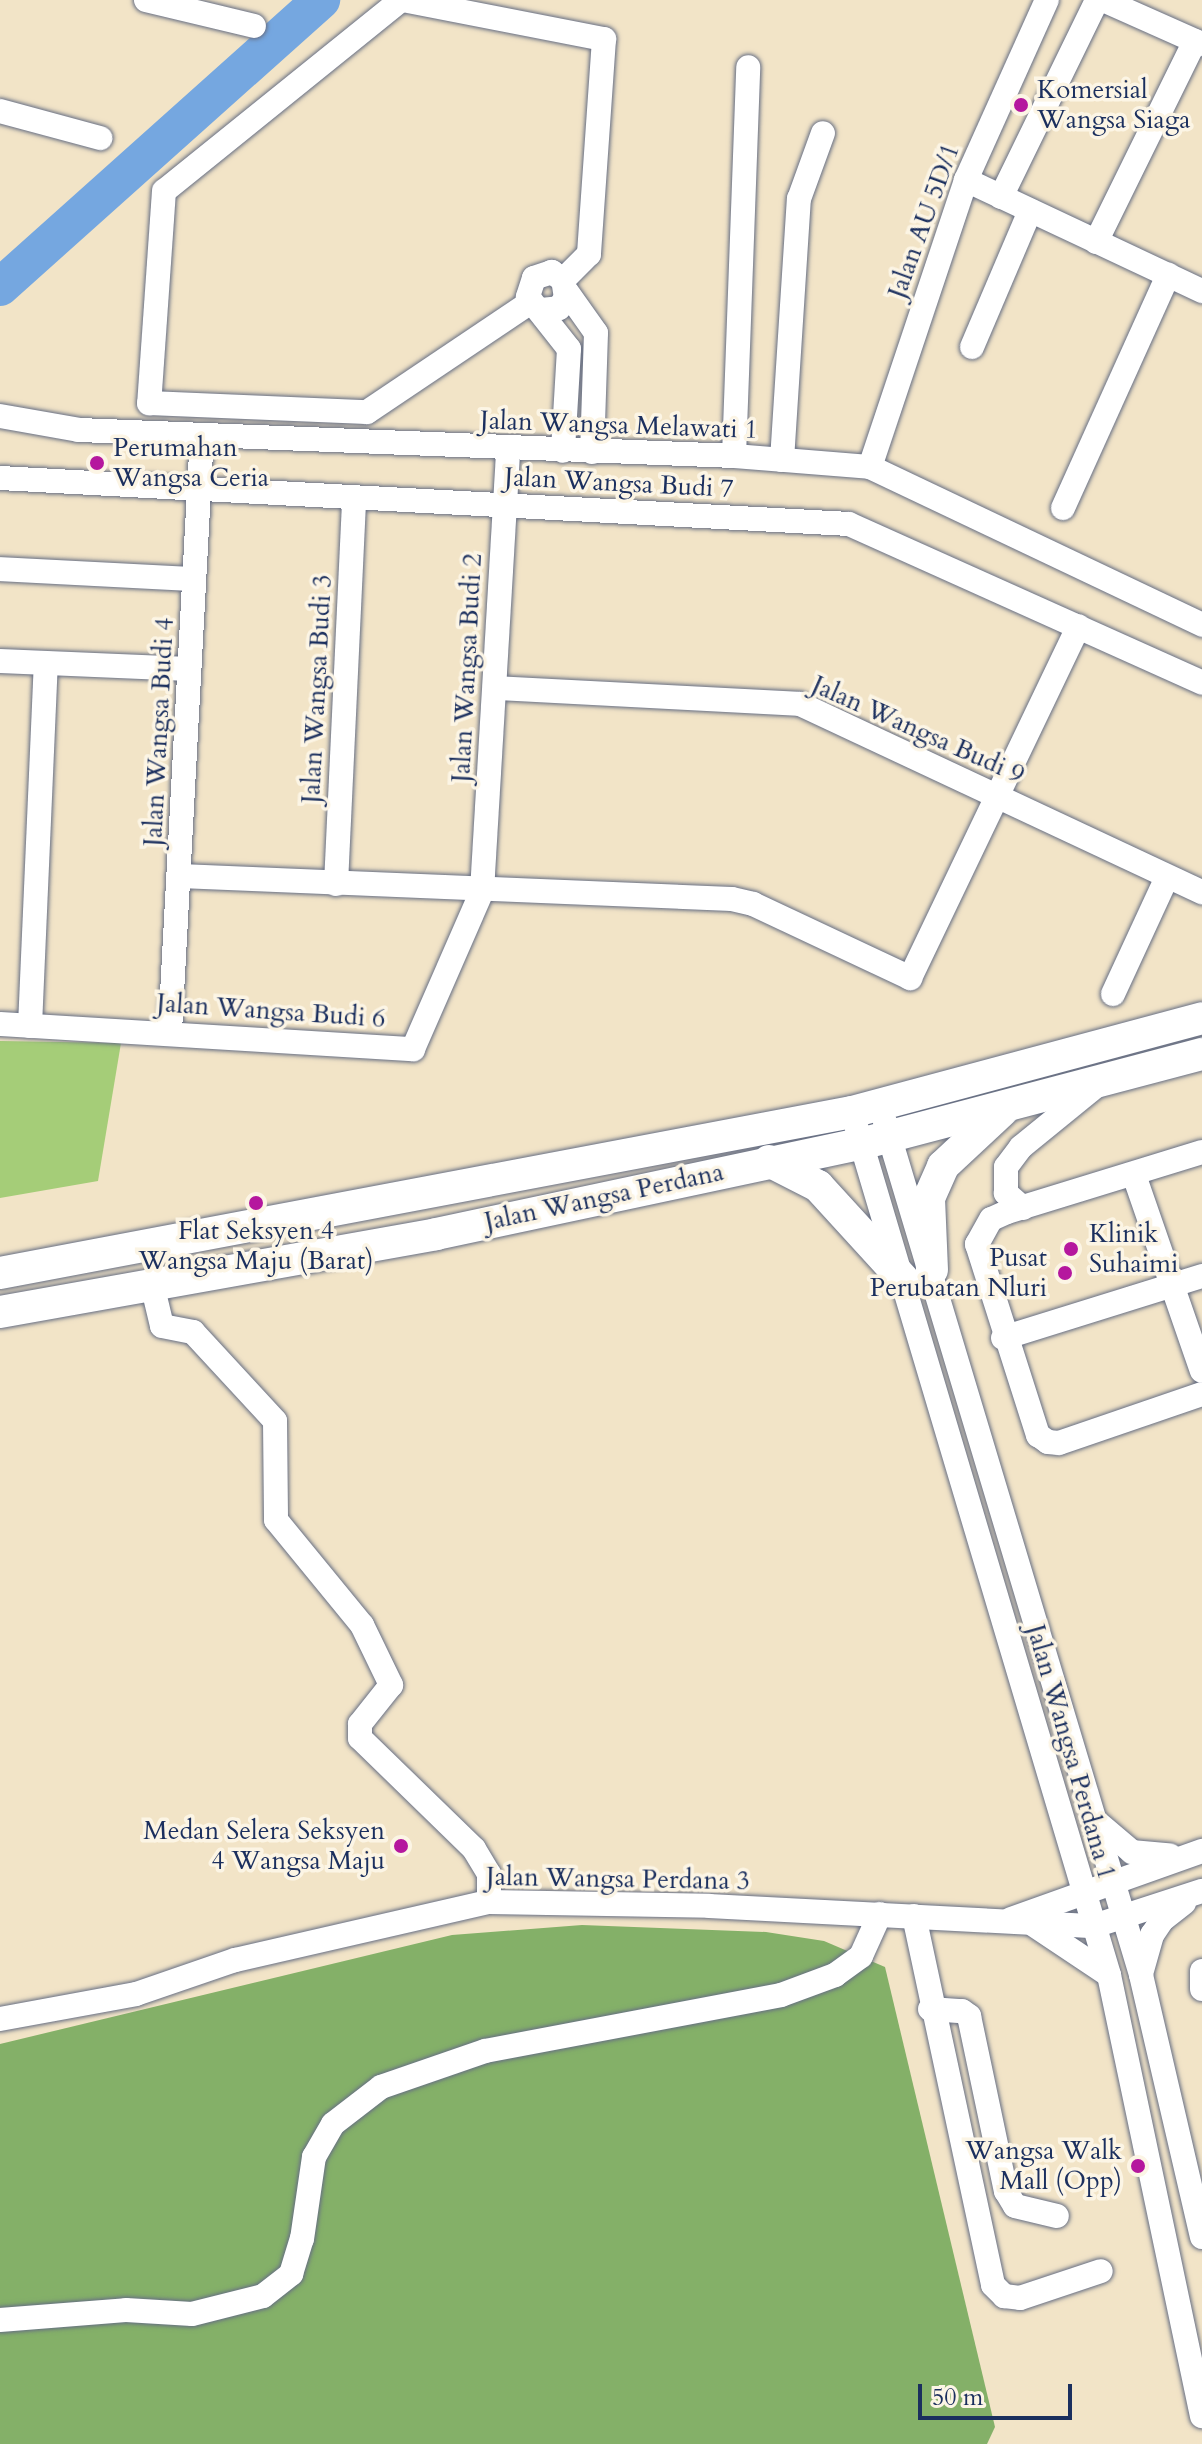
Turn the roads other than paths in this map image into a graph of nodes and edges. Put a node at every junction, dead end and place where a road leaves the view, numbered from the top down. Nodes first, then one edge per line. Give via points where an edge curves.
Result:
1 (146, 0) edge
2 (402, 0) edge
3 (1047, 0) edge
4 (1100, 0) edge
5 (254, 26) dead end
6 (1199, 42) edge
7 (748, 67) dead end
8 (0, 111) edge
9 (823, 133) dead end
10 (100, 138) dead end
11 (966, 180) junction
12 (1001, 197) junction
13 (1030, 211) junction
14 (1096, 242) junction
15 (1168, 275) junction
16 (565, 286) junction
17 (1202, 291) edge
18 (536, 306) junction
19 (972, 347) dead end
20 (568, 363) junction
21 (595, 365) junction
22 (149, 403) junction
23 (0, 416) edge
24 (146, 433) junction
25 (202, 435) junction
26 (564, 440) junction
27 (508, 449) junction
28 (592, 452) junction
29 (734, 456) junction
30 (782, 460) junction
31 (870, 467) junction
32 (0, 478) edge
33 (199, 488) junction
34 (354, 497) junction
35 (505, 504) junction
36 (1063, 508) dead end
37 (0, 569) edge
38 (194, 579) junction
39 (1202, 625) edge
40 (1079, 626) junction
41 (0, 661) edge
42 (46, 663) junction
43 (189, 669) junction
44 (1202, 683) edge
45 (496, 688) junction
46 (999, 796) junction
47 (180, 876) junction
48 (1167, 877) junction
49 (336, 884) junction
50 (482, 891) junction
51 (1202, 892) edge
52 (1113, 994) dead end
53 (1202, 1018) edge
54 (0, 1024) edge
55 (30, 1026) junction
56 (170, 1031) junction
57 (1202, 1054) edge
58 (1106, 1078) junction
59 (866, 1108) junction
60 (1004, 1109) junction
61 (876, 1140) junction
62 (1202, 1152) edge
63 (769, 1161) junction
64 (1134, 1175) junction
65 (1023, 1208) junction
66 (0, 1273) edge
67 (918, 1274) junction
68 (1202, 1276) edge
69 (152, 1284) junction
70 (1173, 1286) junction
71 (0, 1312) edge
72 (1003, 1338) junction
73 (1202, 1371) edge
74 (1202, 1394) edge
75 (1097, 1822) junction
76 (1200, 1852) edge
77 (1113, 1880) junction
78 (1083, 1890) junction
79 (1201, 1892) edge
80 (489, 1902) junction
81 (880, 1914) junction
82 (914, 1916) junction
83 (1124, 1916) junction
84 (1020, 1922) junction
85 (1094, 1926) junction
86 (1202, 1971) edge
87 (1109, 1975) junction
88 (1141, 1975) junction
89 (1202, 1989) edge
90 (930, 2009) junction
91 (0, 2019) edge
92 (1057, 2216) dead end
93 (1202, 2237) edge
94 (1202, 2248) edge
95 (1171, 2261) junction
96 (1101, 2271) dead end
97 (0, 2320) edge
98 (1202, 2416) edge

1 - 5 street
2 - 16 street via 604,39 589,254
2 - 22 street via 164,191
3 - 11 street, Jalan AU 5D/1
4 - 6 street
4 - 12 street
6 - 14 street
7 - 29 street
8 - 10 street
9 - 30 street via 799,199
11 - 12 street
11 - 31 street, Jalan AU 5D/1
12 - 13 street
13 - 14 street
13 - 19 street
14 - 15 street
15 - 17 street
15 - 36 street
16 - 18 street via 559,308
16 - 18 street via 552,272 539,274 530,283
16 - 21 street via 596,333
18 - 20 street via 569,349
18 - 22 street via 367,412
20 - 21 street
20 - 26 street
21 - 28 street
22 - 24 street
23 - 24 street, Jalan Wangsa Melawati 1 via 79,430
24 - 25 street, Jalan Wangsa Melawati 1
25 - 27 street, Jalan Wangsa Melawati 1
25 - 33 street, Jalan Wangsa Budi 4
26 - 27 street, Jalan Wangsa Melawati 1 via 537,450
26 - 28 street, Jalan Wangsa Melawati 1
27 - 35 street, Jalan Wangsa Budi 2
28 - 29 street, Jalan Wangsa Melawati 1
29 - 30 street, Jalan Wangsa Melawati 1
30 - 31 street, Jalan Wangsa Melawati 1
31 - 39 street, Jalan Wangsa Melawati 1
32 - 33 street, Jalan Wangsa Budi 7
33 - 34 street, Jalan Wangsa Budi 7
33 - 38 street, Jalan Wangsa Budi 4
34 - 35 street, Jalan Wangsa Budi 7
34 - 49 street, Jalan Wangsa Budi 3
35 - 40 street, Jalan Wangsa Budi 7 via 849,524
35 - 45 street, Jalan Wangsa Budi 2
37 - 38 street
38 - 43 street, Jalan Wangsa Budi 4
40 - 44 street, Jalan Wangsa Budi 7
40 - 46 street
41 - 42 street
42 - 43 street
42 - 55 street
43 - 47 street, Jalan Wangsa Budi 4
45 - 46 street, Jalan Wangsa Budi 9 via 800,704
45 - 50 street, Jalan Wangsa Budi 2
46 - 48 street, Jalan Wangsa Budi 9
46 - 50 street via 910,978 744,901
47 - 49 street
47 - 56 street, Jalan Wangsa Budi 4
48 - 51 street, Jalan Wangsa Budi 9
48 - 52 street
49 - 50 street
50 - 56 street, Jalan Wangsa Budi 6 via 413,1049
53 - 59 main road, Jalan Wangsa Perdana
54 - 55 street, Jalan Wangsa Budi 6
55 - 56 street, Jalan Wangsa Budi 6
57 - 58 main road, Jalan Wangsa Perdana
58 - 60 main road, Jalan Wangsa Perdana
58 - 65 street via 1021,1147 1006,1167 1006,1193
59 - 61 street, Jalan Wangsa Perdana 1
59 - 66 main road, Jalan Wangsa Perdana
60 - 61 main road, Jalan Wangsa Perdana
60 - 67 main road via 943,1166 929,1198
61 - 63 main road, Jalan Wangsa Perdana
61 - 67 street, Jalan Wangsa Perdana 1
62 - 64 street
63 - 67 main road via 818,1186
63 - 69 main road, Jalan Wangsa Perdana via 436,1234
64 - 65 street
64 - 70 street
65 - 72 street via 991,1219 977,1244
67 - 75 street, Jalan Wangsa Perdana 1
67 - 78 street, Jalan Wangsa Perdana 1
68 - 70 street
69 - 71 main road, Jalan Wangsa Perdana
69 - 80 street via 162,1326 193,1332 275,1421 276,1520 362,1625 391,1685 360,1724 360,1738 474,1849 489,1874
70 - 72 street
70 - 73 street
72 - 74 street via 1038,1435 1048,1442 1072,1439
75 - 76 street via 1132,1852
75 - 77 street, Jalan Wangsa Perdana 1
76 - 77 street, Jalan Wangsa Perdana 3
77 - 78 street, Jalan Wangsa Perdana 3
77 - 83 street, Jalan Wangsa Perdana 1
78 - 84 street, Jalan Wangsa Perdana 3
78 - 85 street, Jalan Wangsa Perdana 1
79 - 83 street
79 - 88 street via 1162,1920
80 - 81 street, Jalan Wangsa Perdana 3
80 - 91 street, Jalan Wangsa Perdana 3 via 250,1956 136,1994
81 - 82 street, Jalan Wangsa Perdana 3
81 - 97 street via 861,1956 835,1975 781,1995 485,2051 381,2087 333,2124 314,2157 302,2239 291,2274 263,2296 192,2314 126,2310
82 - 84 street, Jalan Wangsa Perdana 3
82 - 90 street
83 - 85 street
83 - 88 street, Jalan Wangsa Perdana 1
84 - 85 street, Jalan Wangsa Perdana 3
84 - 87 street
85 - 87 street, Jalan Wangsa Perdana 1
86 - 89 street
87 - 95 street, Jalan Wangsa Perdana 1
88 - 93 street, Jalan Wangsa Perdana 1
90 - 92 street via 969,2016 1006,2191 1015,2206
90 - 96 street via 993,2285 1004,2296 1020,2298
94 - 95 street
95 - 98 street, Jalan Wangsa Perdana 1

